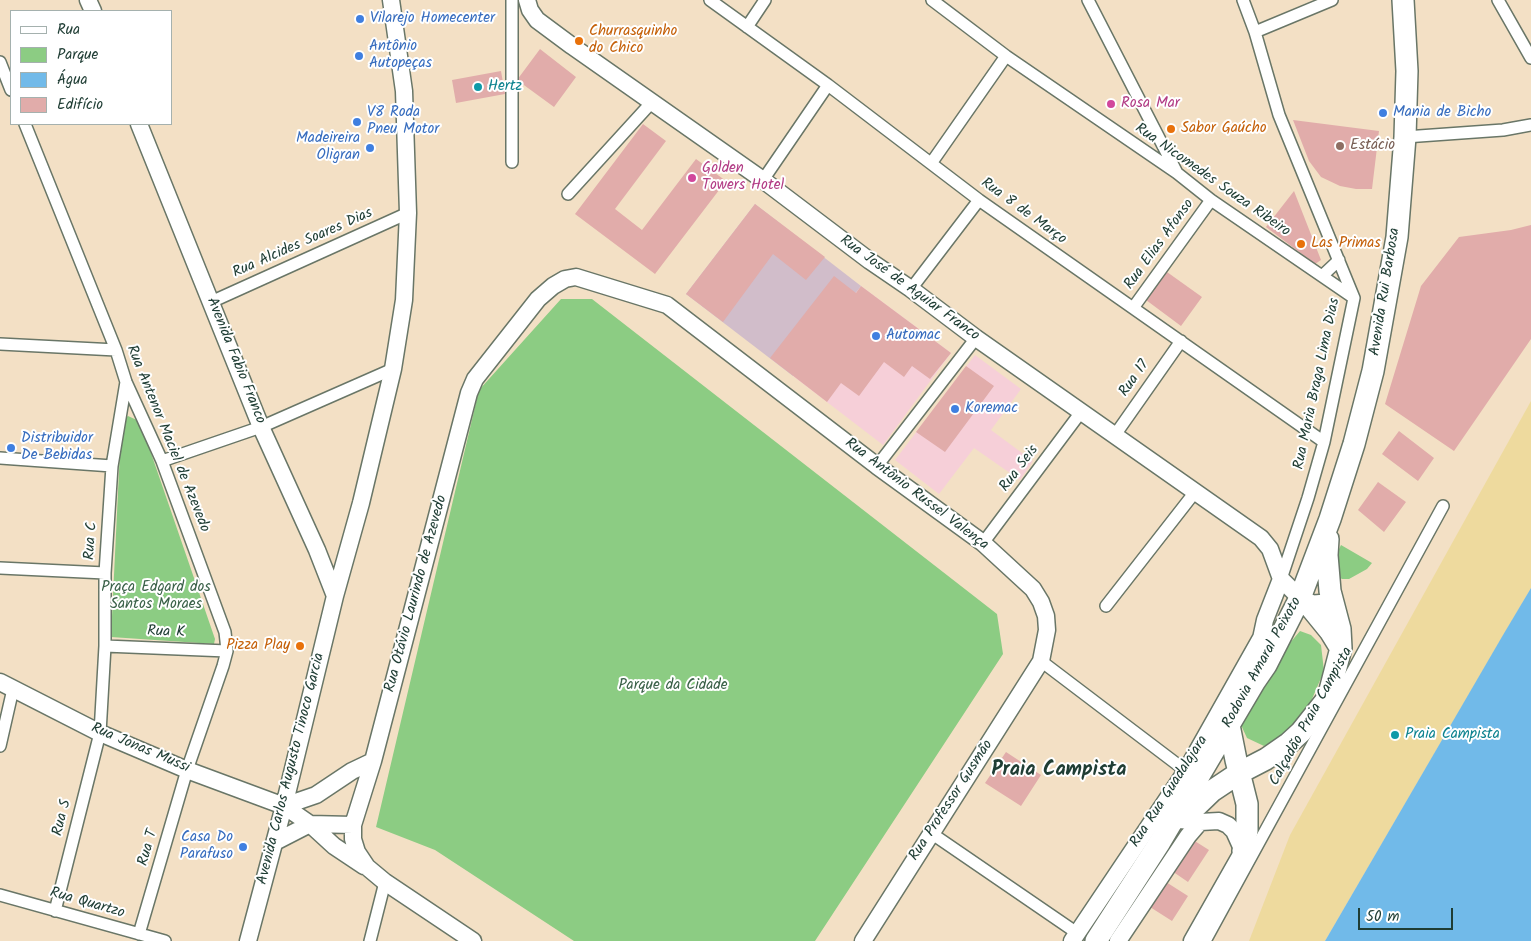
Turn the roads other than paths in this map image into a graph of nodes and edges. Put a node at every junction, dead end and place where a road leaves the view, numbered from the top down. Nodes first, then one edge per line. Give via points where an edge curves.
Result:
1 (391, 0) edge
2 (710, 0) edge
3 (765, 0) edge
4 (932, 0) edge
5 (1088, 0) edge
6 (1242, 0) edge
7 (1332, 0) edge
8 (1403, 0) edge
9 (1498, 0) edge
10 (520, 3) edge
11 (747, 27) junction
12 (1255, 32) junction
13 (1006, 56) junction
14 (1531, 58) edge
15 (0, 62) edge
16 (828, 84) junction
17 (10, 87) edge
18 (652, 102) junction
19 (25, 125) edge
20 (139, 125) edge
21 (1531, 125) edge
22 (1405, 137) junction
23 (512, 162) dead end
24 (932, 162) junction
25 (1176, 173) junction
26 (763, 180) junction
27 (568, 194) dead end
28 (980, 200) junction
29 (1211, 200) junction
30 (408, 213) junction
31 (1339, 260) junction
32 (1322, 276) junction
33 (576, 277) joint
34 (911, 289) junction
35 (1354, 298) junction
36 (211, 302) junction
37 (1133, 308) junction
38 (976, 338) junction
39 (1180, 342) junction
40 (0, 344) edge
41 (116, 350) junction
42 (393, 369) junction
43 (126, 382) junction
44 (1080, 412) junction
45 (261, 427) junction
46 (1114, 435) junction
47 (1324, 442) junction
48 (0, 458) edge
49 (162, 461) junction
50 (112, 466) junction
51 (877, 466) junction
52 (1195, 492) junction
53 (1443, 506) dead end
54 (1330, 519) junction
55 (349, 543) junction
56 (983, 544) junction
57 (317, 550) junction
58 (0, 568) edge
59 (106, 574) junction
60 (1281, 579) junction
61 (335, 596) junction
62 (1304, 601) junction
63 (1332, 602) junction
64 (1106, 606) dead end
65 (1261, 638) junction
66 (105, 646) junction
67 (1341, 648) junction
68 (227, 651) junction
69 (1041, 661) junction
70 (1255, 680) junction
71 (7, 686) edge
72 (1230, 728) junction
73 (100, 733) junction
74 (0, 746) edge
75 (1266, 759) junction
76 (373, 761) junction
77 (187, 770) junction
78 (1186, 771) junction
79 (1239, 773) junction
80 (284, 806) junction
81 (310, 824) junction
82 (353, 825) junction
83 (931, 833) junction
84 (275, 842) junction
85 (1160, 842) junction
86 (1242, 851) junction
87 (367, 867) junction
88 (385, 882) junction
89 (0, 895) edge
90 (55, 911) junction
91 (139, 934) junction
92 (1082, 938) edge
93 (165, 941) edge
94 (248, 941) edge
95 (370, 941) edge
96 (474, 941) edge
97 (863, 941) edge
98 (1118, 941) edge
99 (1192, 941) edge
100 (1205, 941) edge

1 - 30 main road via 404,91
2 - 11 street, Rua 8 de Março
3 - 11 street
4 - 13 street, Rua Nicomedes Souza Ribeiro
5 - 25 street
6 - 12 street, Rua Maria Braga Lima Dias
7 - 12 street
8 - 22 highway, Avenida Rui Barbosa via 1407,71
9 - 14 street
10 - 18 main road, Rua José de Aguiar Franco via 583,55
10 - 23 street
11 - 16 street, Rua 8 de Março
12 - 31 street, Rua Maria Braga Lima Dias via 1279,115
13 - 24 street
13 - 25 street, Rua Nicomedes Souza Ribeiro
15 - 17 street
16 - 24 street, Rua 8 de Março
16 - 26 street
18 - 26 main road, Rua José de Aguiar Franco
18 - 27 street
19 - 41 street, Rua Antenor Maciel de Azevedo
20 - 36 main road, Avenida Fabio Franco
21 - 22 street
22 - 54 highway, Avenida Rui Barbosa via 1397,237 1375,361 1365,406
24 - 28 street, Rua 8 de Março
25 - 29 street, Rua Nicomedes Souza Ribeiro
26 - 34 main road, Rua José de Aguiar Franco
28 - 34 street
28 - 37 street, Rua 8 de Março
29 - 32 street, Rua Nicomedes Souza Ribeiro
29 - 37 street, Rua Elias Afonso
30 - 36 street, Rua Alcides Soares Dias
30 - 42 main road via 404,300
31 - 32 street
31 - 35 street, Rua Maria Braga Lima Dias
32 - 35 street, Rua Nicomedes Souza Ribeiro
33 - 51 main road, Rua Antônio Russel Valença via 667,305
33 - 76 main road, Rua Otávio Laurindo de Azevedo via 565,279 538,299 475,379 469,392
34 - 38 main road, Rua José de Aguiar Franco
35 - 47 street, Rua Maria Braga Lima Dias
36 - 45 main road, Avenida Fabio Franco
37 - 39 street, Rua 8 de Março
38 - 44 main road, Rua José de Aguiar Franco
38 - 51 street
39 - 46 street, Rua 17
39 - 47 street, Rua 8 de Março
40 - 41 street
41 - 43 street, Rua Antenor Maciel de Azevedo
42 - 45 street
42 - 55 main road
43 - 49 street, Rua Antenor Maciel de Azevedo
43 - 50 street, Rua C
44 - 46 main road, Rua José de Aguiar Franco
44 - 56 street, Rua Seis
45 - 49 street
45 - 57 main road, Avenida Fabio Franco
46 - 52 main road, Rua José de Aguiar Franco
47 - 60 street, Rua Maria Braga Lima Dias
48 - 50 street
49 - 68 street, Rua Antenor Maciel de Azevedo via 225,632
50 - 59 street, Rua C
51 - 56 main road, Rua Antônio Russel Valença
52 - 60 main road, Rua José de Aguiar Franco via 1261,538 1270,549
52 - 64 street
53 - 100 street, Calçadão Praia Campista
54 - 62 highway, Rodovia Amaral Peixoto
54 - 63 highway, Rodovia Amaral Peixoto via 1327,556
55 - 57 main road via 344,550 332,556
55 - 61 main road, Avenida Carlos Augusto Tinoco Garcia
56 - 69 main road, Rua Antônio Russel Valença via 1033,589 1041,602 1047,630
57 - 61 main road, Avenida Fabio Franco
58 - 59 street
59 - 66 street, Rua C
60 - 62 main road, Rua José de Aguiar Franco
60 - 65 main road
61 - 80 main road, Avenida Carlos Augusto Tinoco Garcia
62 - 63 main road
62 - 67 highway
62 - 70 highway, Rodovia Amaral Peixoto
63 - 67 highway, Rodovia Amaral Peixoto via 1340,629
65 - 70 main road
65 - 78 main road, Rua Rua Guadalajara
66 - 68 street, Rua K
66 - 73 street, Rua C
67 - 75 highway, Rodovia Amaral Peixoto via 1328,698 1301,732
68 - 77 street, Rua Antenor Maciel de Azevedo
69 - 78 street
69 - 83 main road, Rua Professor Gusmão
70 - 72 highway, Rodovia Amaral Peixoto
71 - 73 main road, Rua Jonas Mussi
71 - 74 street
72 - 75 highway via 1239,742
72 - 79 highway
72 - 85 highway, Rodovia Amaral Peixoto
73 - 77 main road, Rua Jonas Mussi
73 - 90 street, Rua S
75 - 79 highway, Rodovia Amaral Peixoto
76 - 80 main road via 316,795
76 - 82 main road, Rua Otávio Laurindo de Azevedo
77 - 80 main road, Rua Jonas Mussi
77 - 91 street, Rua T
78 - 92 main road, Rua Rua Guadalajara
79 - 85 highway, Rodovia Amaral Peixoto via 1198,802
79 - 86 highway via 1248,819
80 - 81 main road, Rua Jonas Mussi
80 - 84 main road, Avenida Carlos Augusto Tinoco Garcia
81 - 82 main road
81 - 84 main road
81 - 87 main road, Rua Jonas Mussi via 334,846
82 - 87 main road, Rua Otávio Laurindo de Azevedo via 357,852
83 - 92 street
83 - 97 main road, Rua Professor Gusmão
84 - 94 main road, Avenida Carlos Augusto Tinoco Garcia
85 - 92 highway, Rodovia Amaral Peixoto
86 - 98 main road via 1238,838 1228,826 1219,821 1200,822
86 - 99 main road
87 - 88 main road, Rua Otávio Laurindo de Azevedo
88 - 95 street
88 - 96 main road, Rua Otávio Laurindo de Azevedo
89 - 90 street, Rua Quartzo
90 - 91 street, Rua Quartzo
91 - 93 street, Rua Quartzo

